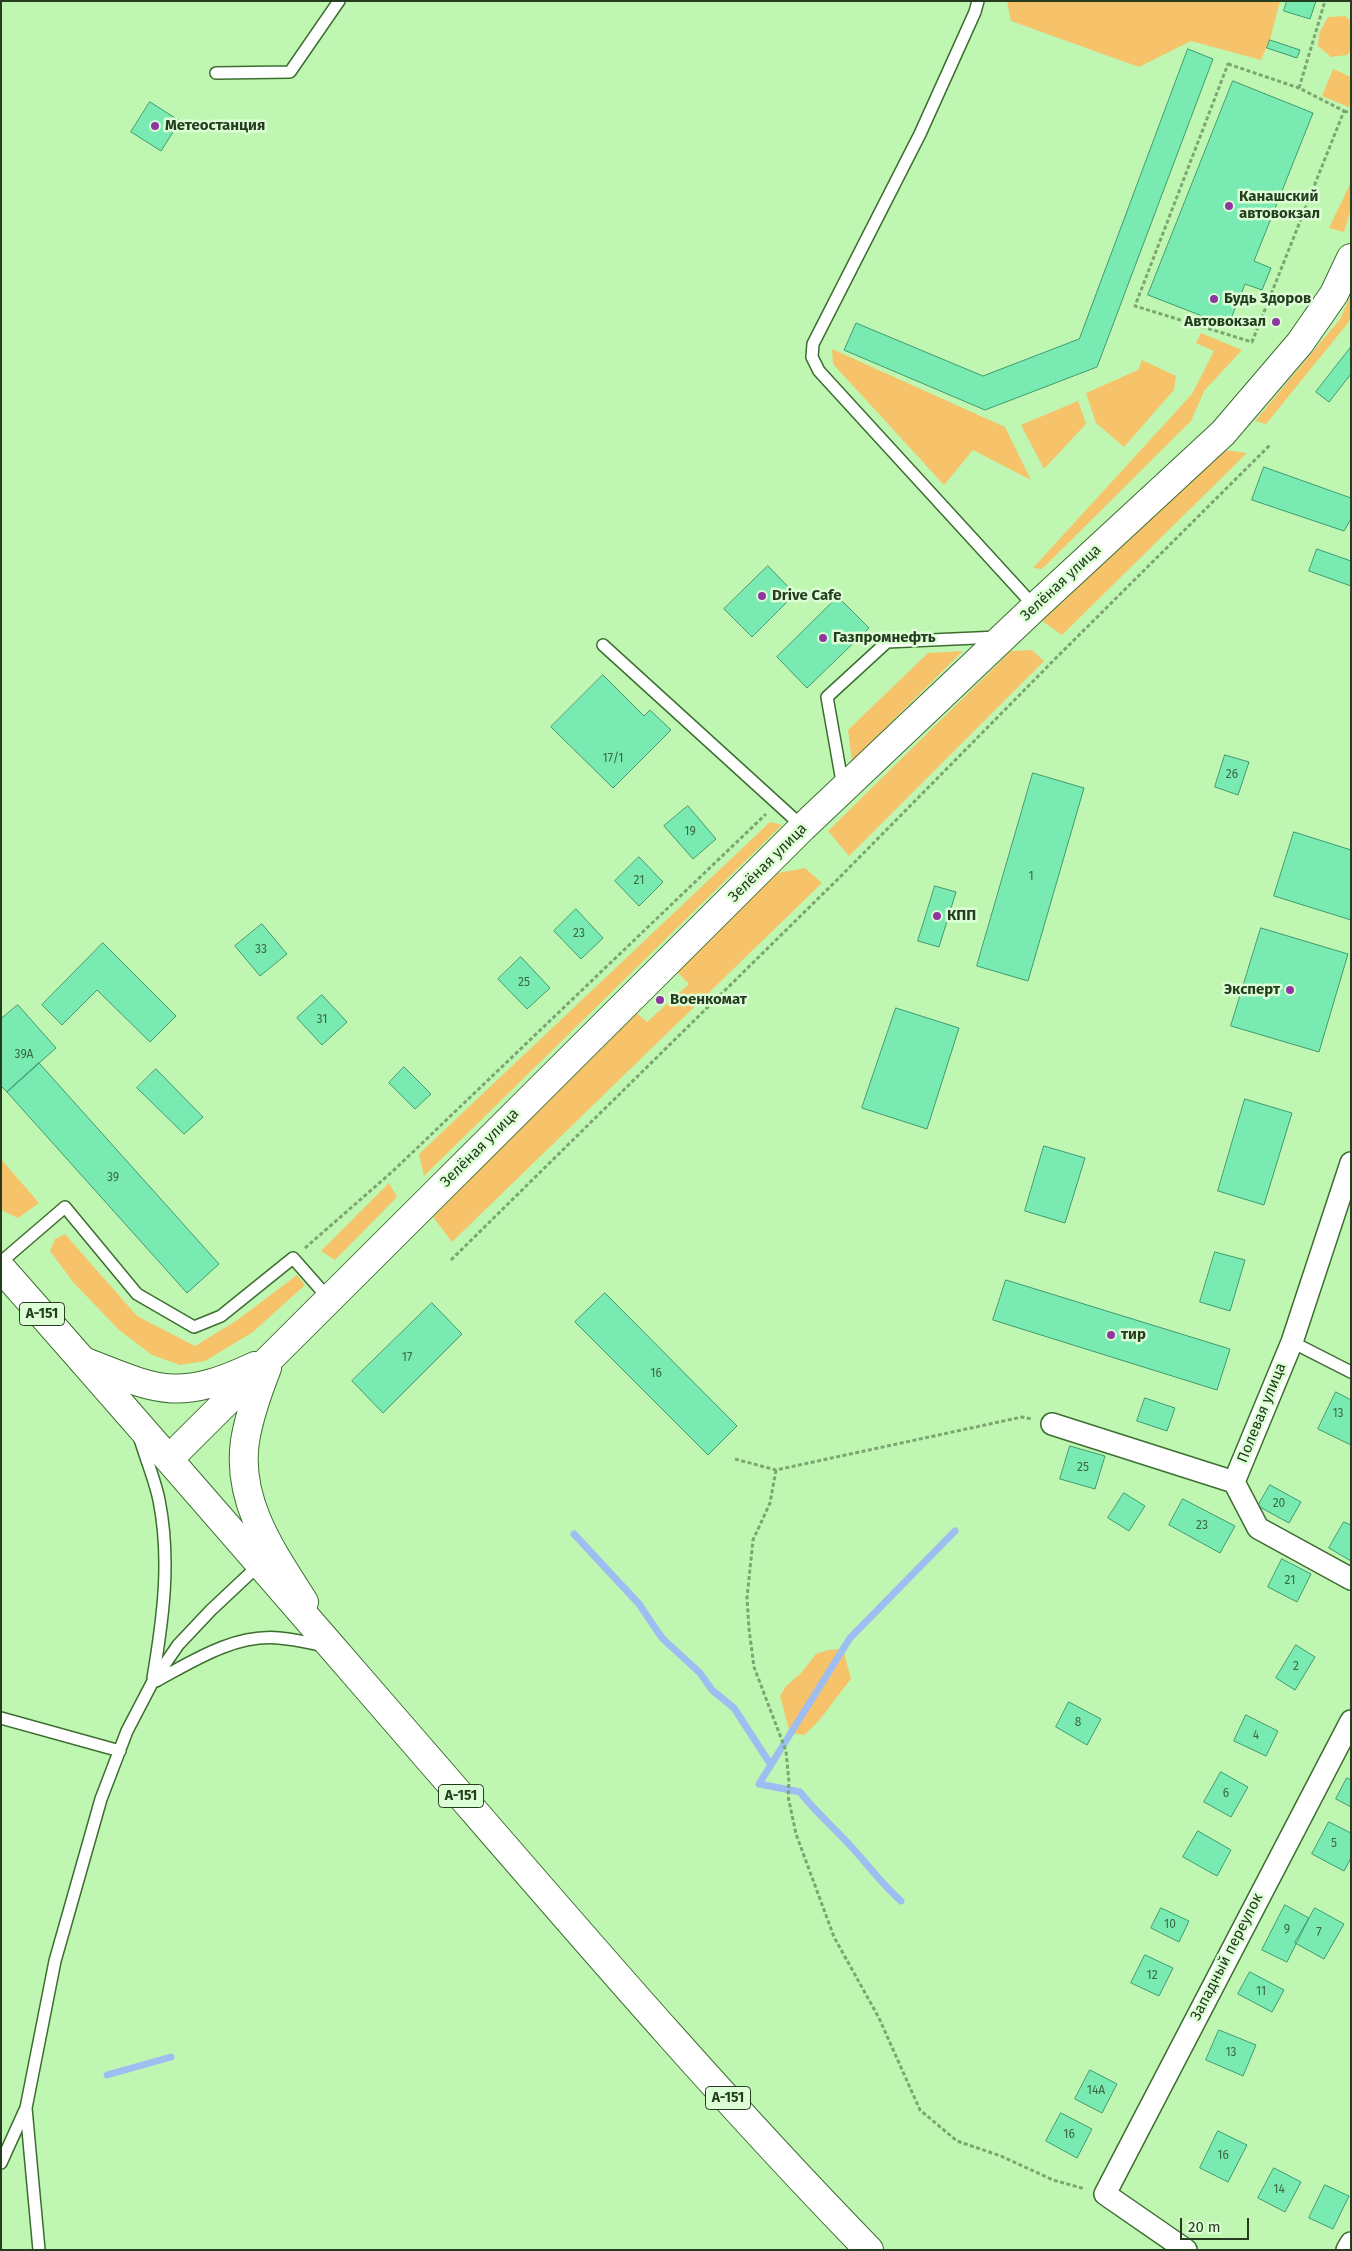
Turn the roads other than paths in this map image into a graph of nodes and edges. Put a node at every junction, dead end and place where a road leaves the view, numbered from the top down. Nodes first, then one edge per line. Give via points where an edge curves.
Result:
1 (339, 1) edge
2 (978, 1) edge
3 (216, 73) dead end
4 (1351, 258) edge
5 (1035, 607) junction
6 (1004, 637) junction
7 (603, 644) dead end
8 (843, 788) junction
9 (803, 827) junction
10 (1351, 1163) edge
11 (1, 1262) edge
12 (1, 1268) edge
13 (330, 1300) junction
14 (1292, 1342) junction
15 (270, 1359) junction
16 (83, 1361) junction
17 (1351, 1372) edge
18 (133, 1418) junction
19 (1052, 1424) road end
20 (170, 1458) junction
21 (1234, 1482) junction
22 (260, 1564) junction
23 (1351, 1579) edge
24 (332, 1648) junction
25 (152, 1683) junction
26 (1, 1718) edge
27 (1351, 1721) edge
28 (120, 1751) junction
29 (26, 2108) junction
30 (1, 2163) edge
31 (1351, 2243) edge
32 (39, 2250) edge
33 (869, 2250) edge
34 (1186, 2250) edge
35 (1347, 2250) edge

1 - 3 lane via 290,72
2 - 5 lane via 920,134 813,344 812,358 819,371
4 - 5 main road, Зелёная улица via 1334,294 1300,343 1223,434
5 - 6 main road, Зелёная улица
6 - 8 main road, Зелёная улица
6 - 8 lane via 887,642 827,696
7 - 9 lane
8 - 9 main road, Зелёная улица
9 - 13 main road, Зелёная улица
10 - 14 street, Полевая улица
11 - 13 lane via 65,1207 137,1294 194,1327 221,1316 293,1258
12 - 16 main road, А-151
13 - 15 main road, Зелёная улица
14 - 17 lane
14 - 21 street, Полевая улица
15 - 16 main road via 225,1380 199,1388 173,1390 144,1385
15 - 20 main road, Зелёная улица
15 - 24 main road via 254,1402 245,1442 245,1474 250,1505 265,1541
16 - 18 main road, А-151
18 - 20 main road, А-151
18 - 25 lane via 159,1500 166,1554 163,1621
19 - 21 street, Полевая улица
20 - 22 main road, А-151
21 - 23 street via 1258,1528
22 - 24 main road, А-151
22 - 25 lane via 178,1646
24 - 25 lane via 278,1638 245,1640 203,1655
24 - 33 main road, А-151 via 589,1944
25 - 28 lane
26 - 28 lane
27 - 34 street, Западный переулок via 1106,2194
28 - 29 lane via 101,1799 55,1961
29 - 30 lane
29 - 32 lane
31 - 35 street

